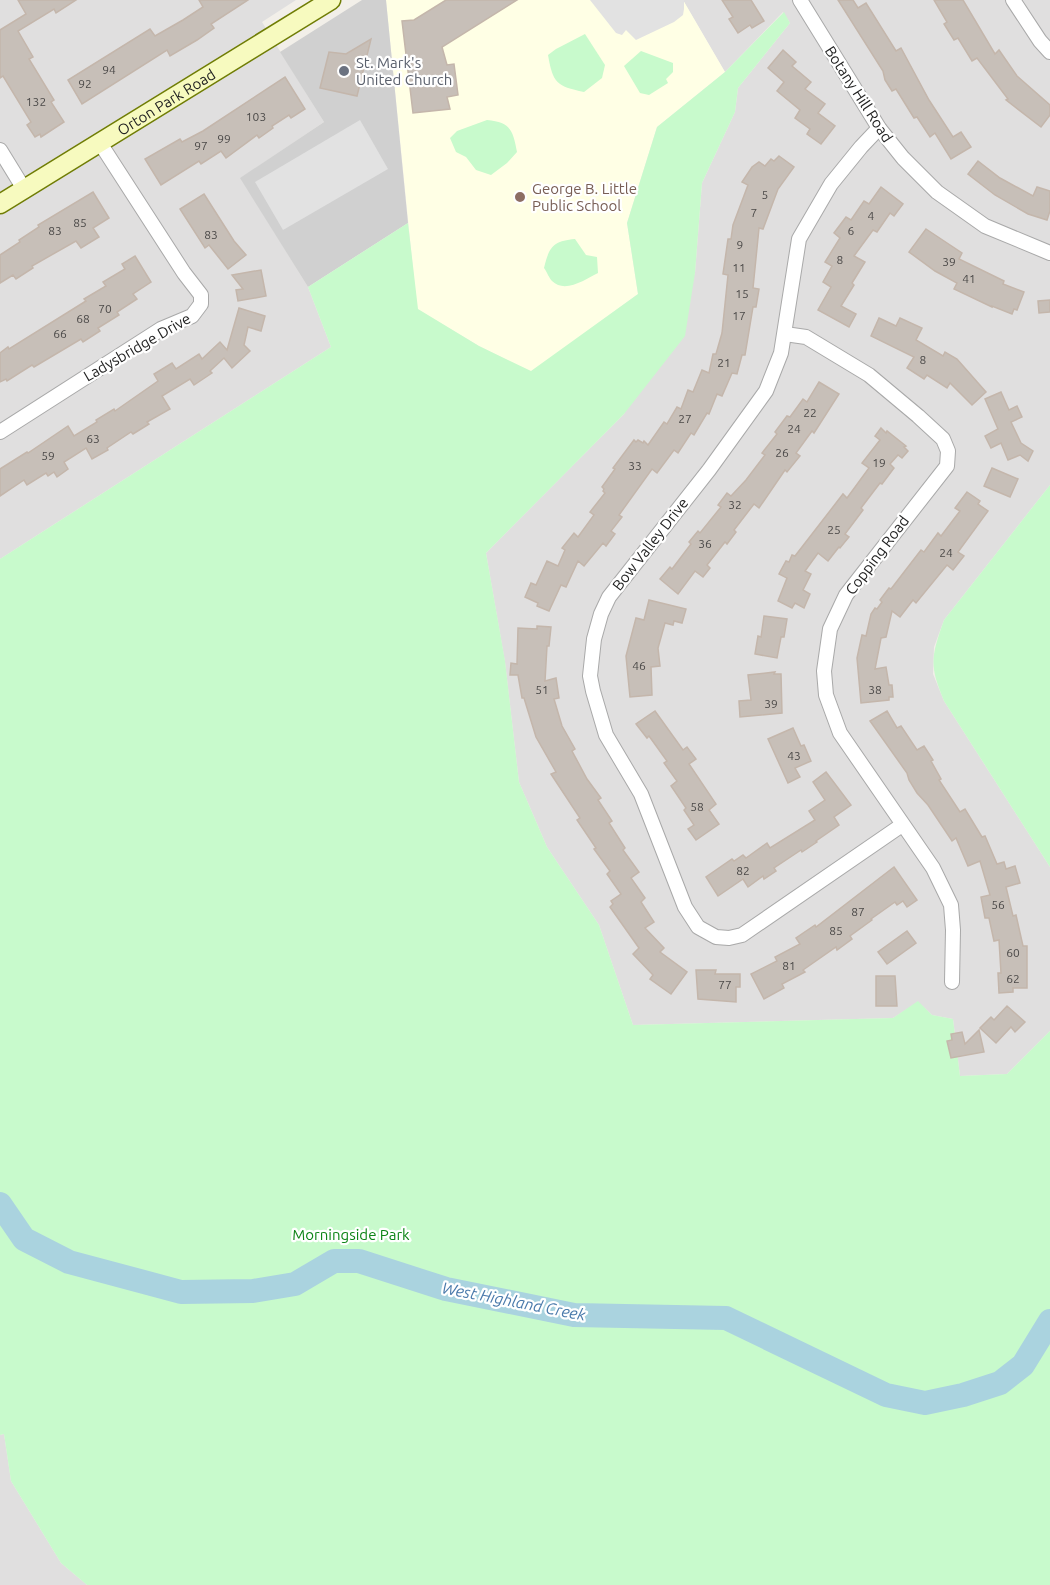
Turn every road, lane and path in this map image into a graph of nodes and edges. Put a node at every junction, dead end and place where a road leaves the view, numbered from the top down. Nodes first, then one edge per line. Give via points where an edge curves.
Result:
1 (332, 0) edge
2 (800, 0) edge
3 (1015, 1) edge
4 (1050, 52) edge
5 (879, 128) junction
6 (100, 143) junction
7 (0, 150) edge
8 (24, 189) junction
9 (0, 204) edge
10 (1050, 253) edge
11 (785, 334) junction
12 (0, 432) edge
13 (902, 825) junction
14 (952, 982) dead end

1 - 6 street, Orton Park Road
2 - 5 street, Botany Hill Road
3 - 4 street
5 - 10 street, Botany Hill Road via 903,158 957,207 985,226
5 - 11 street, Bow Valley Drive via 831,184 799,240
6 - 8 street, Orton Park Road
6 - 12 street, Ladysbridge Drive via 201,295 201,304 192,316 161,329
7 - 8 street
8 - 9 street, Orton Park Road
11 - 13 street, Copping Road via 806,338 869,375 931,427 948,451 947,466 846,595 830,629 826,652 826,694 840,733
11 - 13 street, Bow Valley Drive via 766,391 609,597 594,639 590,676 593,692 606,735 641,794 685,907 707,933 729,938 742,935
13 - 14 street, Copping Road via 933,868 951,905

